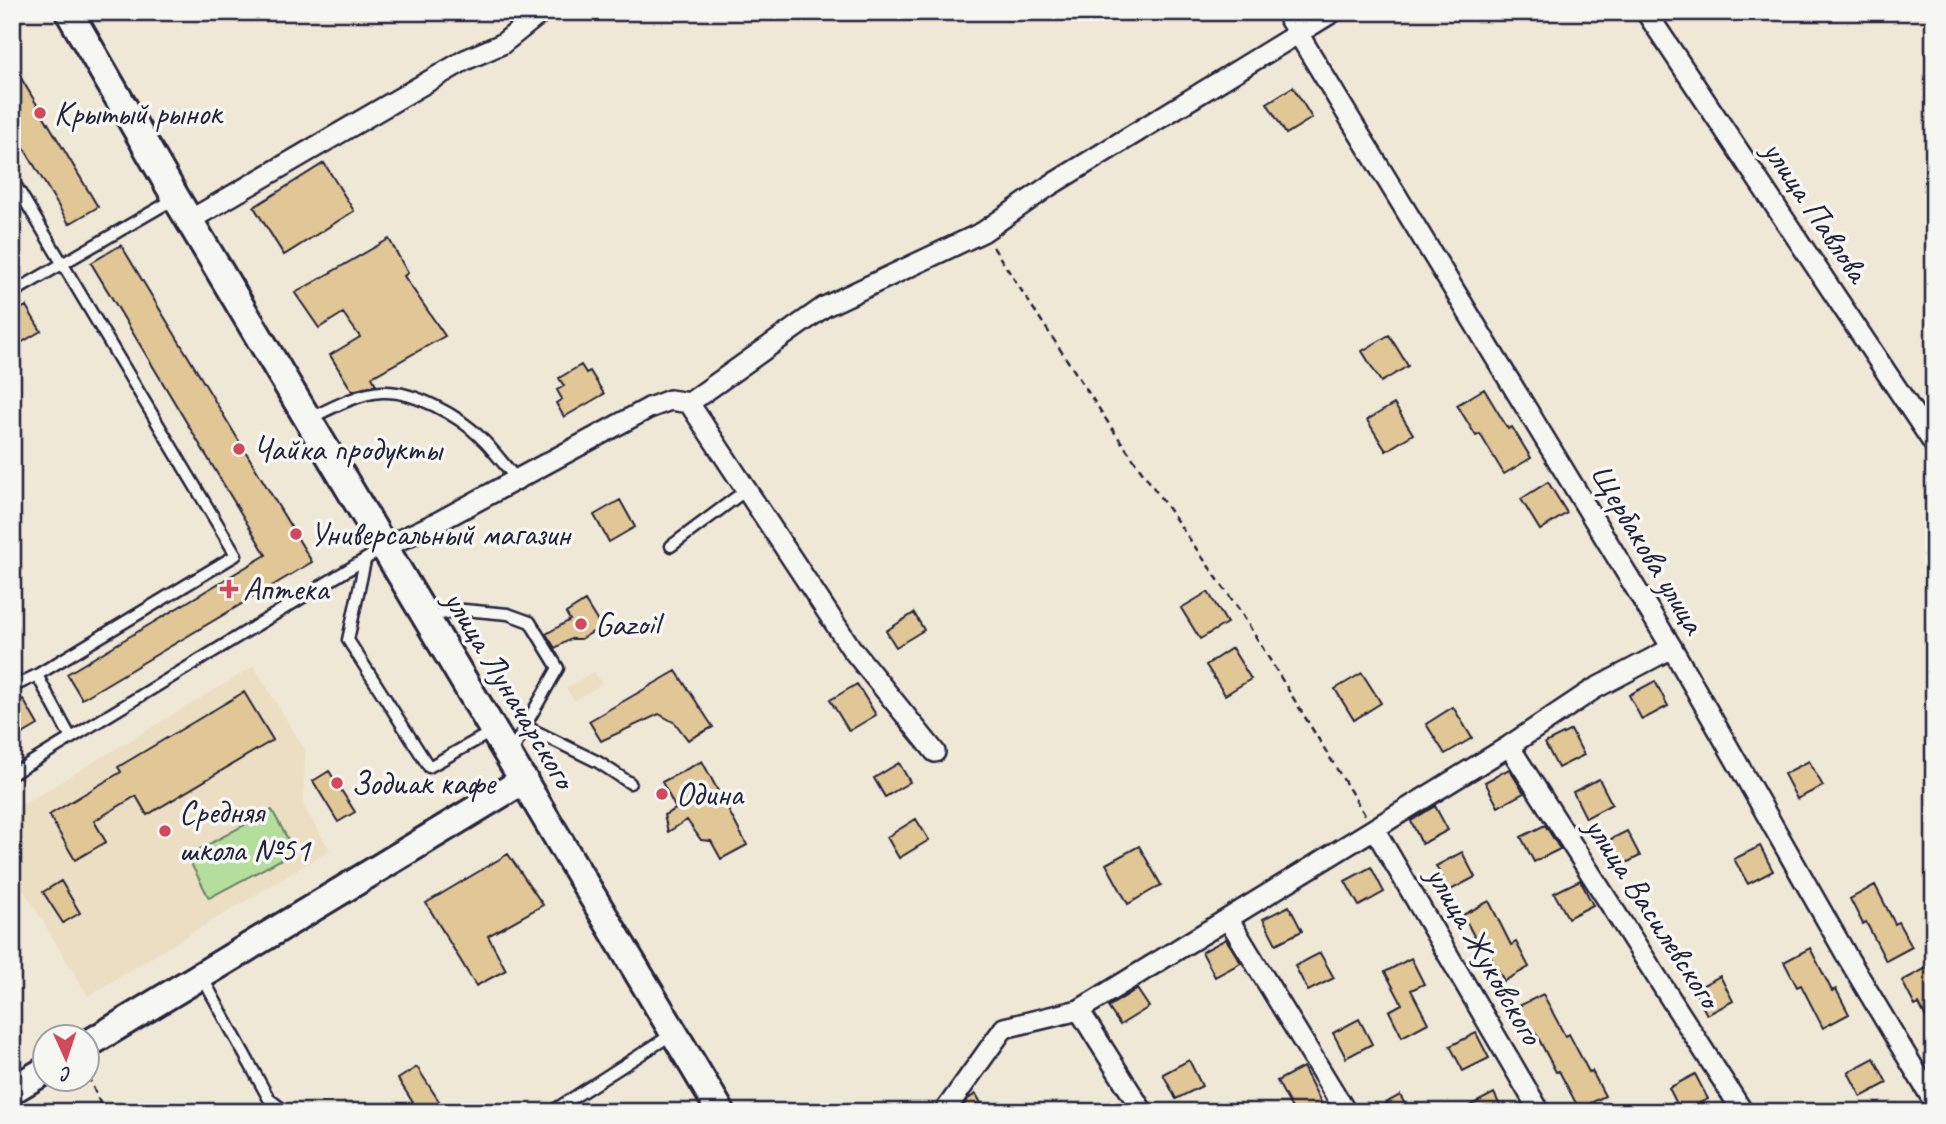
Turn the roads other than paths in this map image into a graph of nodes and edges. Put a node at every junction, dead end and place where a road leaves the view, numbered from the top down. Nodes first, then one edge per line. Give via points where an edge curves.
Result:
1 (69, 12) edge
2 (542, 12) edge
3 (1285, 12) edge
4 (1333, 12) edge
5 (1646, 12) edge
6 (1297, 36) junction
7 (12, 179) edge
8 (183, 209) junction
9 (62, 265) junction
10 (12, 293) edge
11 (689, 403) junction
12 (309, 419) junction
13 (1934, 444) edge
14 (516, 478) junction
15 (746, 490) junction
16 (671, 546) dead end
17 (375, 554) junction
18 (426, 617) junction
19 (1672, 648) junction
20 (37, 675) junction
21 (12, 687) edge
22 (525, 726) junction
23 (494, 730) junction
24 (71, 738) junction
25 (1509, 746) junction
26 (935, 752) dead end
27 (511, 757) junction
28 (12, 774) edge
29 (524, 780) junction
30 (630, 783) dead end
31 (1375, 830) junction
32 (1229, 920) junction
33 (201, 975) junction
34 (1079, 1010) junction
35 (674, 1032) junction
36 (102, 1035) edge
37 (32, 1078) edge
38 (12, 1090) edge
39 (1934, 1102) edge
40 (286, 1112) edge
41 (551, 1112) edge
42 (721, 1112) edge
43 (944, 1112) edge
44 (1143, 1112) edge
45 (1346, 1112) edge
46 (1540, 1112) edge
47 (1742, 1112) edge

1 - 8 main road, улица Луначарского
2 - 8 street via 502,44
3 - 6 street, Щербакова улица
4 - 6 street
5 - 13 street, улица Павлова
6 - 11 street via 1049,186 984,232 824,307
6 - 19 street, Щербакова улица
7 - 9 lane
8 - 9 lane
8 - 12 main road, улица Луначарского
9 - 10 lane
9 - 20 lane via 236,555
11 - 14 street via 670,400 649,408
11 - 15 street
12 - 14 lane via 382,391 413,396 479,435
12 - 17 main road, улица Луначарского
14 - 17 street
15 - 16 lane
15 - 26 street via 851,648
17 - 18 main road, улица Луначарского
17 - 23 lane via 348,640 429,767
17 - 24 lane
18 - 22 lane via 464,610 508,614 530,622 558,668
18 - 23 main road, улица Луначарского
19 - 25 street via 1594,689
19 - 39 street, Щербакова улица
20 - 21 lane
20 - 24 lane
22 - 27 lane
22 - 30 lane
23 - 27 main road, улица Луначарского
24 - 28 lane
25 - 31 street
25 - 47 street, улица Василевского
27 - 29 main road, улица Луначарского
29 - 33 main road
29 - 35 main road, улица Луначарского
31 - 32 street
31 - 46 street, улица Жуковского
32 - 34 street
32 - 45 street
33 - 36 main road
33 - 40 lane via 269,1099
34 - 43 street via 1004,1028
34 - 44 street
35 - 41 lane
35 - 42 main road, улица Луначарского
37 - 38 main road

